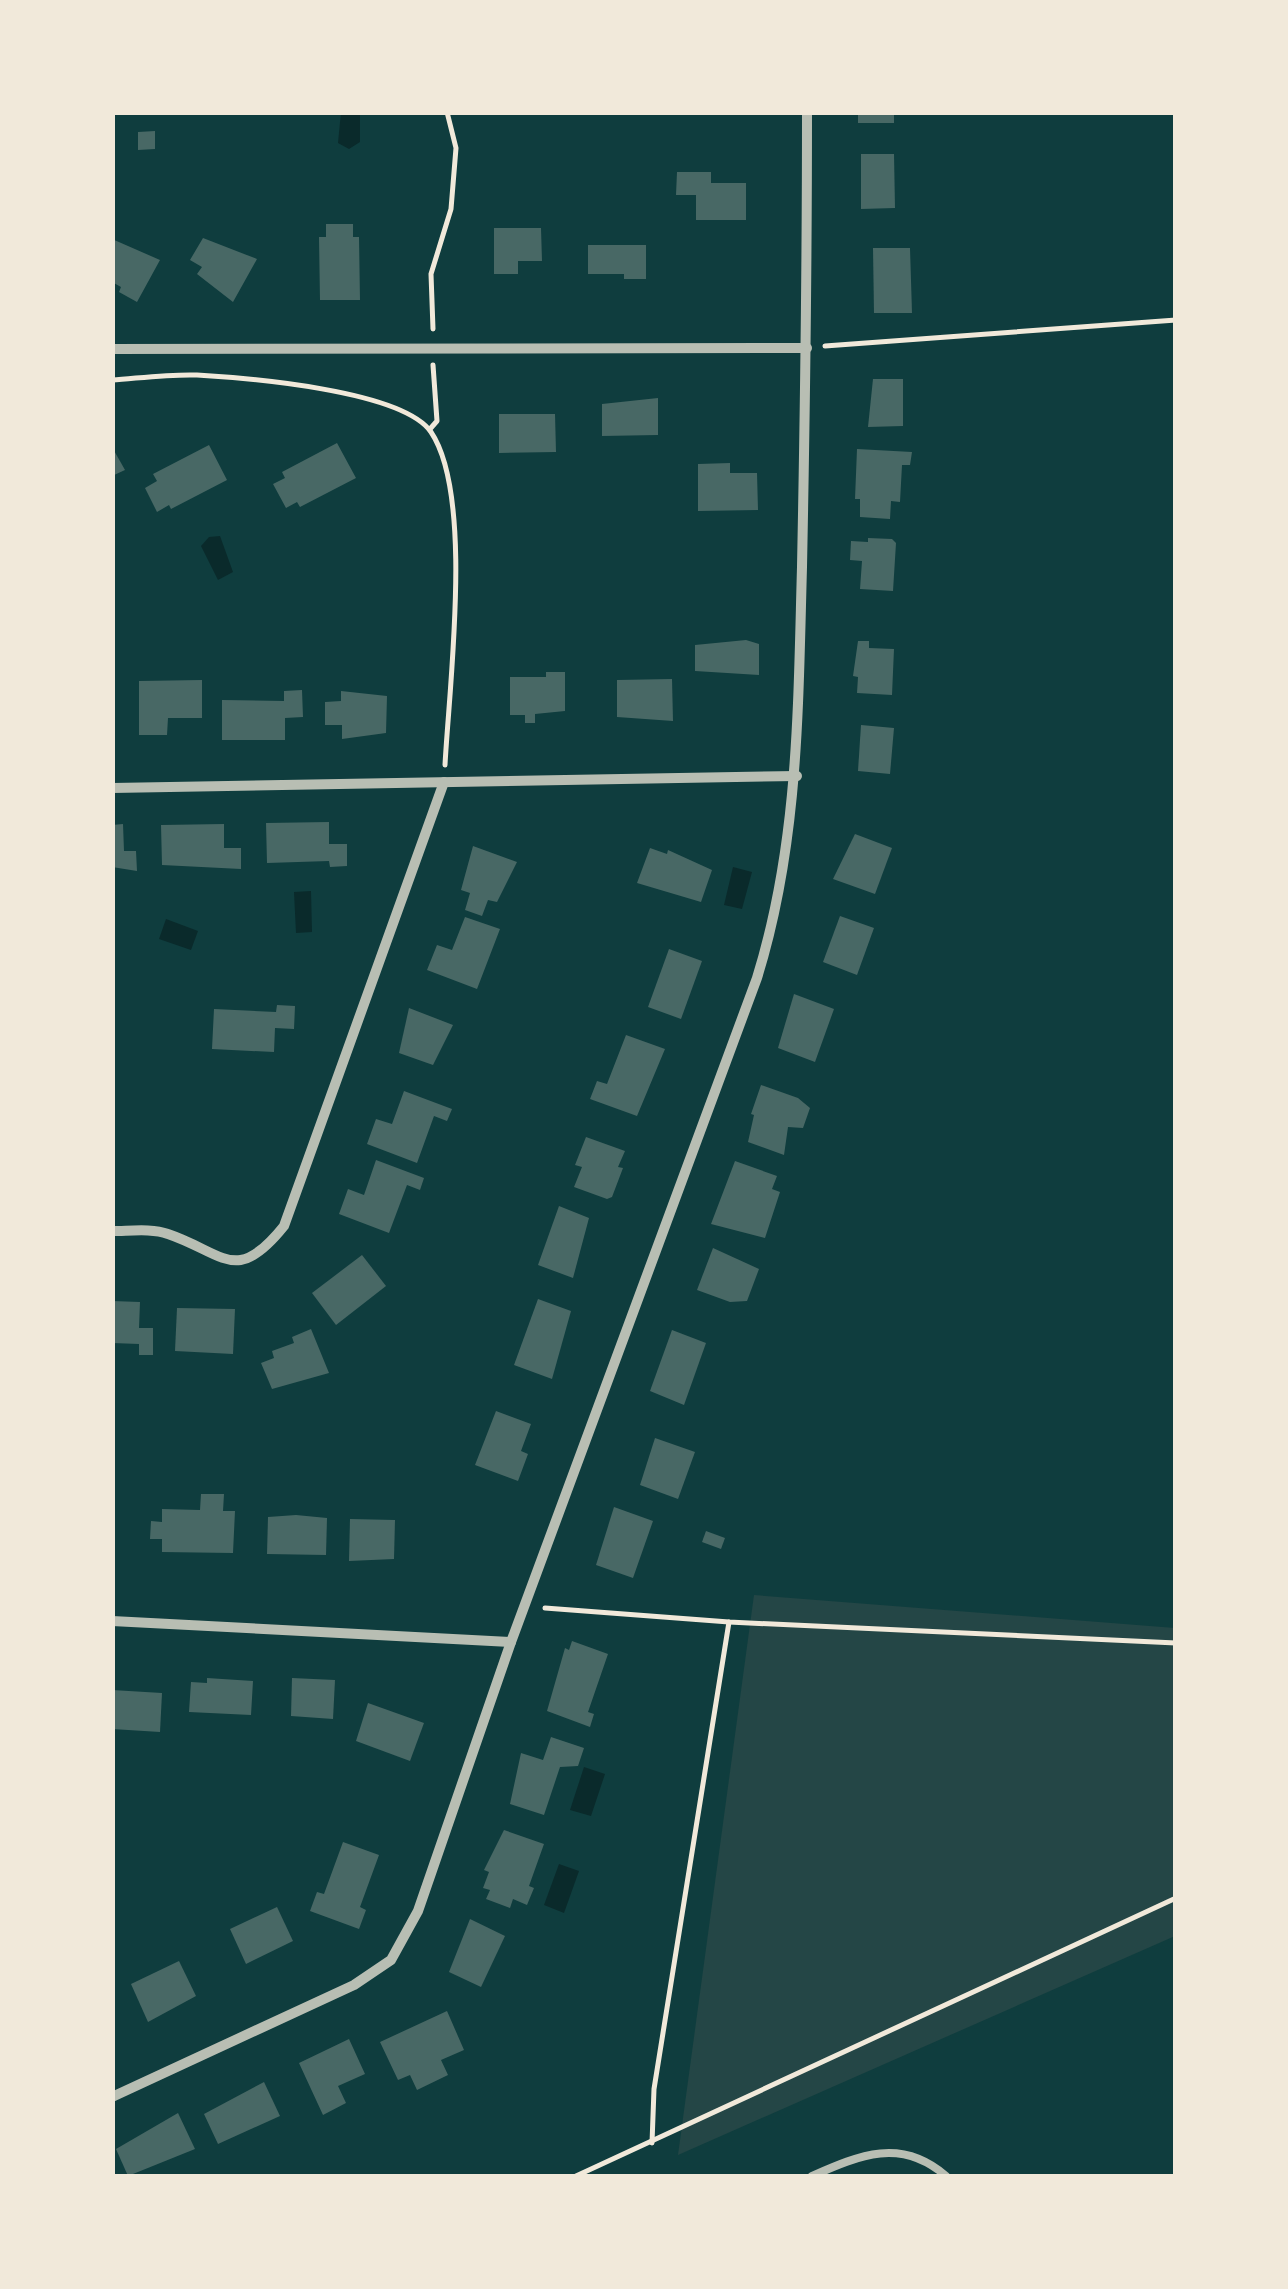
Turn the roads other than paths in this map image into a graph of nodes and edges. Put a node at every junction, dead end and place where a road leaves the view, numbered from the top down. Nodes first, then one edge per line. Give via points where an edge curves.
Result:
1 (807, 112) edge
2 (807, 348) junction
3 (112, 349) edge
4 (797, 776) junction
5 (444, 782) junction
6 (112, 788) edge
7 (112, 1230) edge
8 (112, 1622) edge
9 (511, 1642) junction
10 (112, 2097) edge
11 (812, 2176) edge
12 (946, 2176) edge

1 - 2 street
2 - 3 street
2 - 4 street
4 - 5 street
4 - 9 street via 777,914 757,978
5 - 6 street
5 - 7 street via 284,1226 262,1253 224,1262 166,1232
8 - 9 street
9 - 10 street via 418,1911 391,1960 354,1986
11 - 12 lane via 884,2149 913,2156

